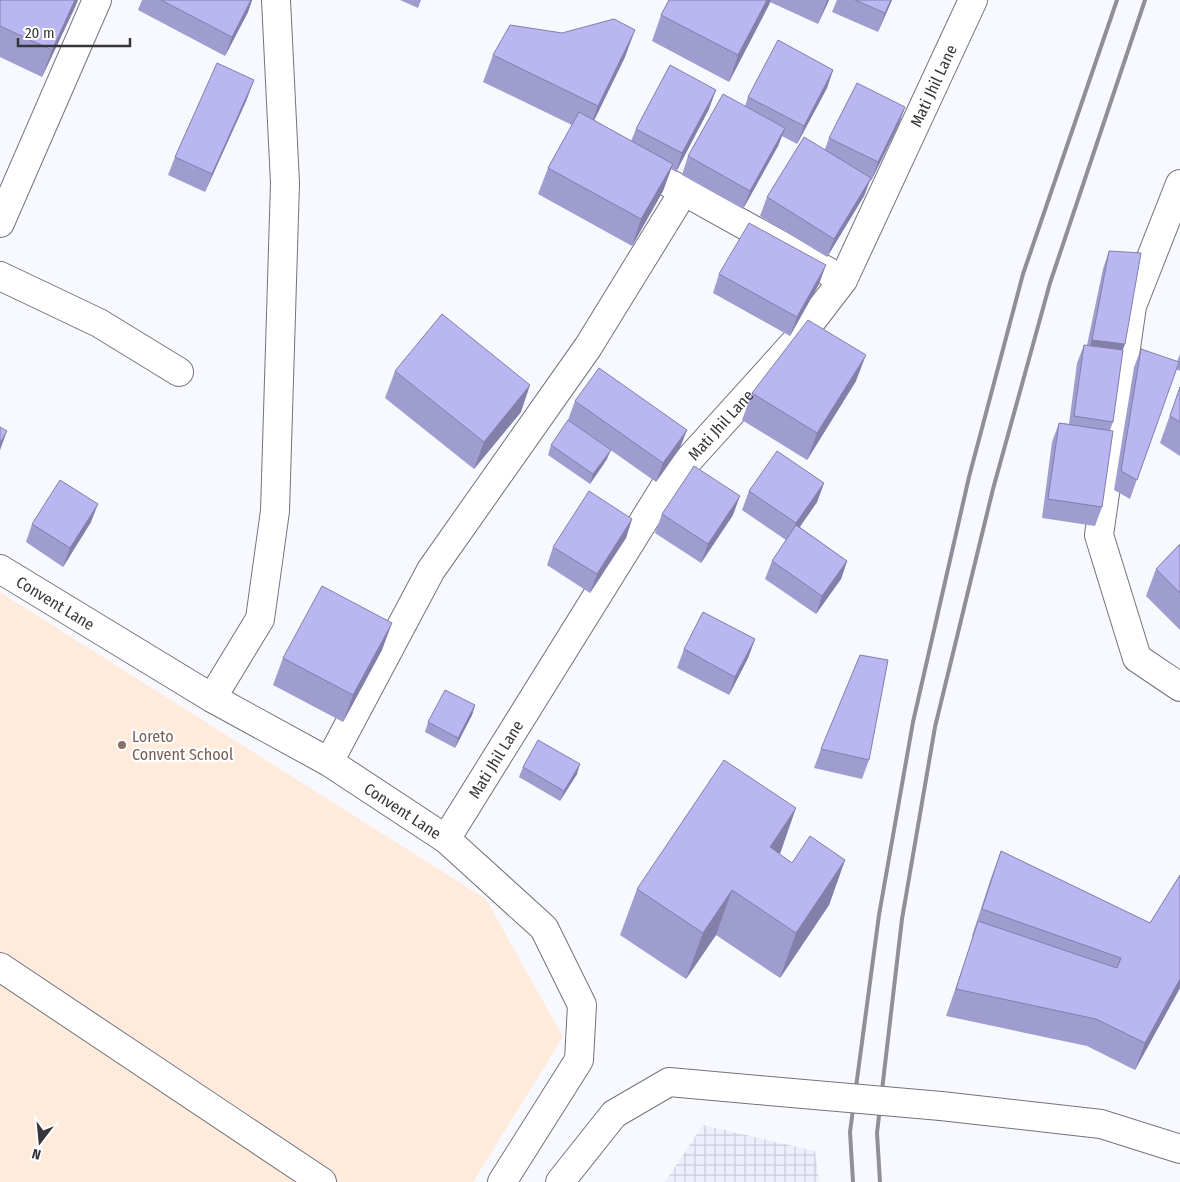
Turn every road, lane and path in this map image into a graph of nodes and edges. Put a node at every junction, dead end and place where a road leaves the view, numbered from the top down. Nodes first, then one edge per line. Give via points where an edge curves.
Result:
1 (97, 0) edge
2 (276, 0) edge
3 (973, 0) edge
4 (611, 151) edge
5 (1180, 184) edge
6 (684, 192) junction
7 (0, 223) edge
8 (0, 276) edge
9 (843, 280) junction
10 (179, 372) dead end
11 (0, 569) edge
12 (1180, 687) edge
13 (212, 698) junction
14 (329, 762) junction
15 (446, 839) junction
16 (0, 967) edge
17 (1180, 1149) edge
18 (322, 1182) edge
19 (502, 1182) edge
20 (560, 1182) edge

1 - 7 street
2 - 13 street via 285,183 275,511 260,619
3 - 9 street, Mati Jhil Lane
4 - 6 street
5 - 12 street via 1132,306 1099,535 1137,658
6 - 9 street
6 - 14 street via 588,347 431,570
8 - 10 street via 99,323
9 - 15 street, Mati Jhil Lane via 797,340 666,484
11 - 13 street, Convent Lane
13 - 14 street, Convent Lane
14 - 15 street, Convent Lane
15 - 19 street, Convent Lane via 544,928 582,1006 579,1060
16 - 18 street
17 - 20 street, bridge via 1101,1124 669,1082 614,1114

